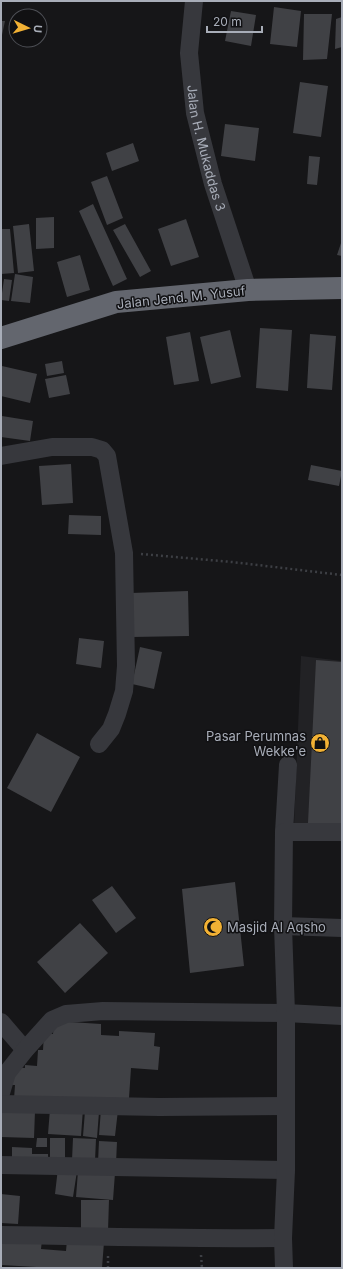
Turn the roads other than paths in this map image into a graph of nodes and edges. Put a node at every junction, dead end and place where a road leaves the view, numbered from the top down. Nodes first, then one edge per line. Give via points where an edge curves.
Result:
1 (194, 1) edge
2 (342, 288) edge
3 (248, 290) junction
4 (1, 338) edge
5 (1, 456) edge
6 (99, 744) dead end
7 (288, 765) dead end
8 (284, 832) junction
9 (342, 832) edge
10 (283, 926) junction
11 (342, 928) edge
12 (286, 1013) junction
13 (342, 1016) edge
14 (1, 1022) edge
15 (25, 1050) junction
16 (1, 1092) edge
17 (1, 1104) edge
18 (285, 1106) junction
19 (1, 1165) edge
20 (286, 1170) junction
21 (1, 1235) edge
22 (283, 1238) junction
23 (284, 1268) edge

1 - 3 street, Jalan H. Mukaddas 3 via 189,53 195,113 213,184
2 - 3 highway, Jalan Jend. M. Yusuf
3 - 4 highway, Jalan Jend. M. Yusuf via 116,302
5 - 6 street via 52,447 92,447 102,450 107,456 124,553 126,666 124,691 117,714 111,729
7 - 8 street
8 - 9 street
8 - 10 street
10 - 11 street
10 - 12 street
12 - 13 street
12 - 15 street via 103,1011 66,1014 52,1020
12 - 18 street
14 - 15 street
15 - 16 street via 8,1073
17 - 18 street
18 - 20 street
19 - 20 street
20 - 22 street
21 - 22 street
22 - 23 street

